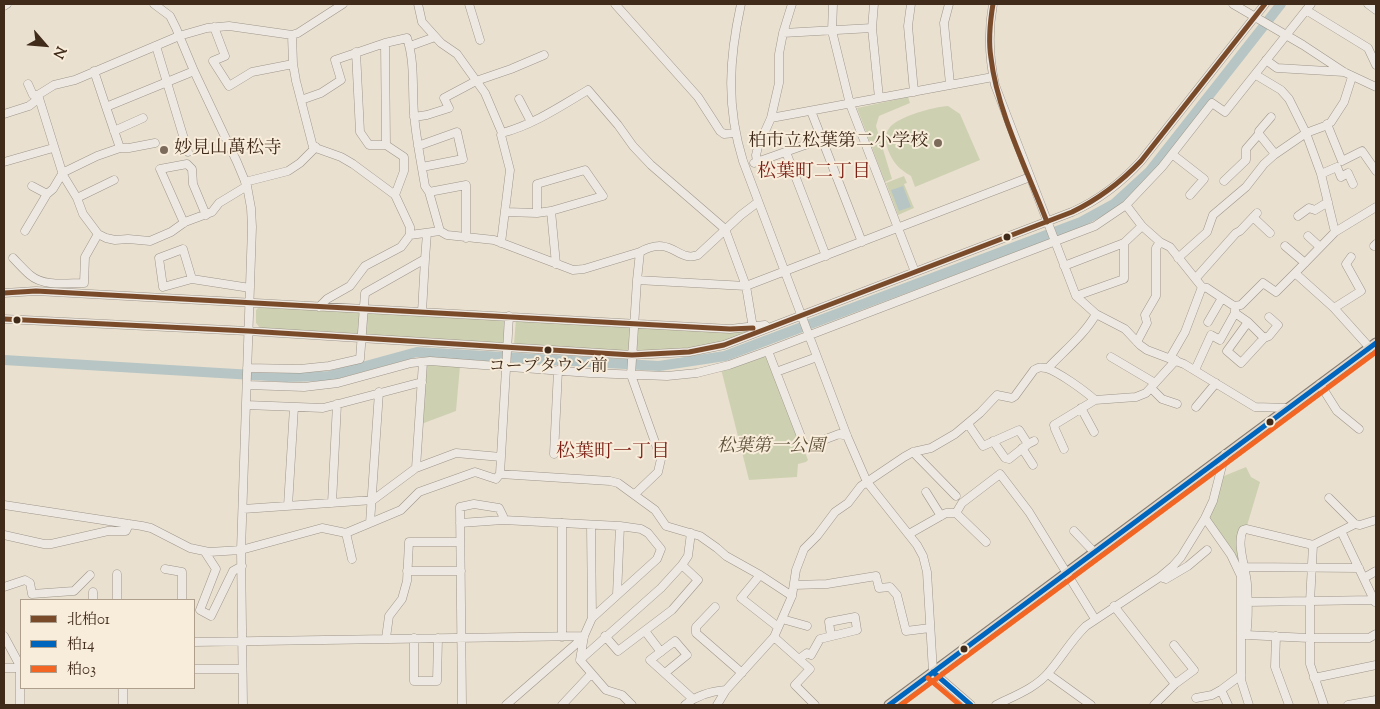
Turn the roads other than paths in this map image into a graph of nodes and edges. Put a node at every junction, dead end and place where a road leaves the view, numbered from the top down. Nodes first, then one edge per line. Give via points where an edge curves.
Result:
1 (7, 4) edge
2 (154, 4) edge
3 (343, 4) edge
4 (418, 4) edge
5 (469, 4) edge
6 (629, 4) edge
7 (741, 4) edge
8 (792, 4) edge
9 (833, 4) edge
10 (874, 4) edge
11 (911, 4) edge
12 (949, 4) edge
13 (993, 4) edge
14 (1233, 4) edge
15 (1266, 4) edge
16 (1368, 4) edge
17 (4, 6) edge
18 (618, 6) edge
19 (1309, 7) edge
20 (1376, 10) edge
21 (1259, 18) junction
22 (214, 27) junction
23 (872, 28) junction
24 (832, 31) junction
25 (783, 33) junction
26 (292, 35) junction
27 (1286, 35) junction
28 (179, 36) junction
29 (435, 37) junction
30 (480, 40) dead end
31 (385, 43) junction
32 (156, 46) junction
33 (410, 46) junction
34 (356, 52) junction
35 (1374, 54) edge
36 (544, 55) dead end
37 (1266, 60) junction
38 (293, 64) junction
39 (1376, 65) edge
40 (94, 71) junction
41 (194, 71) junction
42 (1344, 72) junction
43 (1256, 75) junction
44 (993, 77) junction
45 (1352, 77) junction
46 (476, 81) junction
47 (167, 82) junction
48 (28, 84) dead end
49 (950, 84) junction
50 (1376, 87) edge
51 (914, 92) junction
52 (38, 97) junction
53 (879, 98) junction
54 (519, 99) dead end
55 (301, 100) junction
56 (850, 104) junction
57 (106, 106) junction
58 (811, 111) junction
59 (4, 114) edge
60 (414, 116) junction
61 (1271, 117) dead end
62 (143, 118) dead end
63 (771, 118) junction
64 (531, 122) junction
65 (1328, 124) junction
66 (114, 131) junction
67 (502, 133) junction
68 (735, 133) junction
69 (1306, 133) junction
70 (1258, 134) junction
71 (822, 139) junction
72 (155, 143) dead end
73 (386, 145) junction
74 (418, 146) junction
75 (316, 147) junction
76 (53, 148) junction
77 (120, 148) junction
78 (188, 152) dead end
79 (786, 152) junction
80 (1172, 154) junction
81 (1275, 154) junction
82 (4, 162) edge
83 (757, 162) junction
84 (422, 167) junction
85 (745, 167) junction
86 (1376, 171) edge
87 (62, 173) junction
88 (1321, 174) junction
89 (1030, 177) junction
90 (114, 180) dead end
91 (1224, 181) dead end
92 (246, 184) junction
93 (1353, 184) dead end
94 (32, 186) dead end
95 (429, 192) junction
96 (47, 194) junction
97 (394, 194) junction
98 (1190, 195) dead end
99 (77, 198) junction
100 (758, 202) junction
101 (1328, 202) junction
102 (1126, 205) junction
103 (1376, 207) edge
104 (551, 211) junction
105 (505, 212) junction
106 (537, 213) junction
107 (206, 215) junction
108 (1298, 216) dead end
109 (184, 223) junction
110 (1048, 225) junction
111 (1142, 226) junction
112 (898, 228) junction
113 (725, 229) junction
114 (25, 231) dead end
115 (440, 231) junction
116 (1334, 232) junction
117 (427, 233) junction
118 (1270, 233) dead end
119 (98, 234) junction
120 (410, 235) junction
121 (1308, 236) dead end
122 (466, 238) junction
123 (1054, 239) junction
124 (862, 242) junction
125 (1160, 242) junction
126 (501, 243) junction
127 (1124, 243) junction
128 (1286, 246) dead end
129 (1320, 247) junction
130 (640, 252) junction
131 (826, 256) junction
132 (1351, 257) dead end
133 (14, 258) dead end
134 (1178, 258) junction
135 (425, 259) junction
136 (1305, 263) junction
137 (556, 264) junction
138 (1064, 266) junction
139 (784, 272) junction
140 (915, 272) junction
141 (1295, 273) junction
142 (1196, 278) junction
143 (192, 279) junction
144 (637, 280) junction
145 (746, 286) junction
146 (1202, 287) junction
147 (250, 288) junction
148 (4, 294) edge
149 (1076, 296) junction
150 (1222, 298) junction
151 (249, 303) junction
152 (319, 307) junction
153 (1334, 308) junction
154 (364, 309) junction
155 (1235, 309) junction
156 (422, 312) junction
157 (1096, 314) junction
158 (509, 316) junction
159 (1269, 317) dead end
160 (4, 319) edge
161 (802, 319) junction
162 (1208, 322) dead end
163 (1248, 322) junction
164 (634, 324) junction
165 (753, 328) junction
166 (248, 331) junction
167 (808, 334) junction
168 (362, 337) junction
169 (1264, 338) junction
170 (1137, 342) junction
171 (1373, 345) edge
172 (507, 349) junction
173 (768, 352) junction
174 (632, 357) junction
175 (817, 357) junction
176 (1111, 357) dead end
177 (1173, 359) junction
178 (423, 362) junction
179 (506, 365) junction
180 (1048, 368) junction
181 (247, 369) junction
182 (558, 370) junction
183 (1195, 370) junction
184 (776, 372) junction
185 (631, 373) junction
186 (422, 382) junction
187 (247, 383) junction
188 (1216, 383) junction
189 (1320, 384) junction
190 (1153, 386) junction
191 (379, 392) junction
192 (1095, 400) junction
193 (338, 404) junction
194 (1177, 404) dead end
195 (246, 405) junction
196 (294, 407) junction
197 (1196, 407) dead end
198 (1081, 408) junction
199 (1288, 408) junction
200 (968, 424) junction
201 (1359, 429) dead end
202 (1094, 432) dead end
203 (847, 436) junction
204 (993, 441) junction
205 (1028, 444) junction
206 (1064, 449) dead end
207 (913, 452) junction
208 (554, 454) dead end
209 (1225, 454) junction
210 (501, 457) junction
211 (1033, 465) dead end
212 (416, 468) junction
213 (500, 474) junction
214 (867, 482) junction
215 (926, 492) dead end
216 (635, 494) junction
217 (956, 496) dead end
218 (1329, 498) dead end
219 (373, 500) junction
220 (332, 503) junction
221 (4, 505) edge
222 (288, 506) junction
223 (243, 509) junction
224 (956, 513) junction
225 (941, 516) junction
226 (1205, 518) junction
227 (502, 520) junction
228 (1376, 520) edge
229 (370, 523) junction
230 (460, 523) junction
231 (562, 523) junction
232 (129, 524) junction
233 (1355, 524) junction
234 (591, 525) junction
235 (620, 526) junction
236 (1074, 531) dead end
237 (1341, 531) junction
238 (346, 533) junction
239 (690, 533) junction
240 (909, 534) junction
241 (4, 535) edge
242 (460, 542) junction
243 (986, 542) dead end
244 (1313, 545) junction
245 (242, 550) junction
246 (1207, 550) dead end
247 (206, 552) junction
248 (1094, 552) junction
249 (352, 559) dead end
250 (682, 565) junction
251 (242, 566) junction
252 (1245, 567) junction
253 (1311, 567) junction
254 (1359, 568) junction
255 (165, 569) dead end
256 (407, 571) junction
257 (461, 571) junction
258 (1376, 571) edge
259 (1066, 573) junction
260 (117, 574) dead end
261 (90, 575) dead end
262 (760, 575) junction
263 (1160, 577) junction
264 (1364, 578) junction
265 (794, 585) junction
266 (4, 586) edge
267 (93, 592) dead end
268 (617, 595) junction
269 (792, 596) junction
270 (93, 599) edge
271 (117, 599) edge
272 (182, 599) edge
273 (1248, 602) junction
274 (1310, 602) junction
275 (1375, 602) edge
276 (1114, 606) junction
277 (715, 607) dead end
278 (592, 618) junction
279 (782, 618) junction
280 (1095, 619) junction
281 (807, 626) dead end
282 (778, 627) junction
283 (930, 628) junction
284 (645, 631) junction
285 (1244, 634) junction
286 (1376, 634) edge
287 (4, 636) edge
288 (605, 636) junction
289 (831, 636) dead end
290 (1276, 636) junction
291 (562, 637) junction
292 (584, 637) junction
293 (774, 637) junction
294 (386, 638) junction
295 (414, 638) junction
296 (438, 638) junction
297 (462, 638) junction
298 (1309, 638) junction
299 (242, 641) junction
300 (195, 642) edge
301 (1174, 645) dead end
302 (661, 652) junction
303 (799, 659) junction
304 (580, 660) junction
305 (1376, 665) edge
306 (4, 668) edge
307 (20, 668) edge
308 (195, 669) edge
309 (242, 669) junction
310 (742, 672) junction
311 (933, 672) junction
312 (591, 674) junction
313 (665, 674) junction
314 (1048, 674) junction
315 (1241, 675) junction
316 (1314, 678) junction
317 (1175, 684) junction
318 (123, 689) edge
319 (726, 690) junction
320 (1221, 690) junction
321 (1196, 698) dead end
322 (693, 699) junction
323 (1376, 700) edge
324 (20, 705) edge
325 (123, 705) edge
326 (243, 705) edge
327 (462, 705) edge
328 (506, 705) edge
329 (562, 705) edge
330 (632, 705) edge
331 (685, 705) edge
332 (717, 705) edge
333 (814, 705) edge
334 (890, 705) edge
335 (972, 705) edge
336 (996, 705) edge
337 (1091, 705) edge
338 (1154, 705) edge
339 (1228, 705) edge
340 (1249, 705) edge
341 (1289, 705) edge
342 (1324, 705) edge
343 (1348, 705) edge

1 - 17 street
2 - 28 street via 170,16
3 - 26 street
4 - 29 street via 422,22
5 - 30 street
6 - 18 street
7 - 68 street via 731,63
8 - 25 street
9 - 24 street
10 - 23 street
11 - 51 street via 908,26
12 - 49 street via 944,23
13 - 44 street via 989,36
14 - 21 street
15 - 21 street
16 - 20 street
18 - 68 street via 698,97 720,131
19 - 27 street
19 - 35 street
21 - 27 street
21 - 110 street via 1132,172 1097,200
22 - 26 street via 229,26
22 - 28 street
22 - 38 street via 225,56 213,61 229,86 252,72
23 - 24 street
23 - 53 street
24 - 25 street
24 - 56 street
25 - 63 street via 779,83
26 - 38 street
27 - 37 street
27 - 42 street
28 - 32 street
28 - 41 street
29 - 33 street
29 - 46 street via 457,54
31 - 33 street via 406,38
31 - 34 street
31 - 73 street
32 - 40 street
32 - 47 street
33 - 60 street
34 - 55 street via 335,60 341,80 321,93
34 - 73 street via 360,132 369,145
35 - 39 street
36 - 46 street
37 - 42 street via 1277,68
37 - 43 street
38 - 55 street
40 - 52 street via 54,85
40 - 57 street
41 - 47 street
41 - 92 street
42 - 45 street
43 - 69 street via 1281,90 1289,99
43 - 80 street via 1225,112 1212,103
44 - 49 street
44 - 89 street
45 - 50 street
45 - 65 street via 1339,111
46 - 60 street via 444,98 449,108
46 - 67 street via 491,104
47 - 57 street
47 - 78 street
48 - 52 street
49 - 51 street
51 - 53 street
52 - 59 street via 29,106
52 - 76 street
53 - 56 street
54 - 64 street
55 - 75 street
56 - 58 street
56 - 112 street
57 - 66 street
58 - 63 street
58 - 71 street
60 - 74 street
61 - 70 street
62 - 66 street
63 - 83 street via 758,147
64 - 67 street
64 - 113 street via 588,90 651,165
65 - 69 street
65 - 86 street via 1342,161 1362,151
66 - 77 street
67 - 105 street via 510,170
68 - 85 street
69 - 81 street
69 - 88 street
70 - 81 street
70 - 91 street via 1246,149 1246,160
71 - 79 street
71 - 124 street
72 - 77 street
73 - 97 street via 404,157 404,171
74 - 84 street
74 - 84 street via 456,132 463,159
75 - 92 street via 288,171
75 - 97 street via 341,156
76 - 82 street
76 - 87 street
77 - 87 street
79 - 83 street
79 - 131 street
80 - 98 street via 1204,179
80 - 102 street
81 - 134 street via 1246,187 1213,215 1207,232
83 - 85 street
84 - 95 street
85 - 100 street
87 - 96 street
87 - 99 street
88 - 93 street via 1337,167 1341,177 1348,173
88 - 101 street
89 - 110 street
89 - 112 street
90 - 99 street
92 - 107 street
92 - 147 street via 252,218
94 - 96 street
95 - 115 street
95 - 122 street via 466,185
96 - 114 street
97 - 120 street via 410,227
99 - 119 street via 83,214
100 - 113 street
100 - 139 street
101 - 108 street via 1315,210 1309,208
101 - 116 street
102 - 111 street
102 - 123 street via 1095,226
103 - 116 street
104 - 106 street
104 - 106 street via 603,196 585,170 537,184
104 - 137 street
105 - 106 street
105 - 126 street
107 - 109 street
107 - 109 street via 193,184 192,169 187,164 160,169
109 - 119 street via 150,241 115,240
110 - 123 street
110 - 140 street
111 - 125 street
111 - 127 street
112 - 124 street
112 - 140 street
113 - 130 street via 691,258 658,244
113 - 145 street
115 - 117 street
115 - 122 street
116 - 129 street
117 - 120 street
117 - 135 street
118 - 142 street via 1255,215
119 - 133 street via 85,257 84,282 39,280
120 - 152 street via 401,247 365,266 350,286
121 - 129 street
122 - 126 street
123 - 138 street
123 - 167 street
124 - 131 street
125 - 134 street via 1170,247
125 - 170 street via 1156,248 1156,296 1145,316 1147,323
126 - 137 street
127 - 138 street
127 - 149 street via 1124,279
128 - 136 street
129 - 136 street
130 - 137 street via 578,270
130 - 144 street
131 - 139 street
132 - 153 street via 1346,264 1361,291
134 - 142 street
135 - 154 street via 365,293
135 - 156 street
136 - 141 street
138 - 149 street
139 - 145 street
139 - 161 street
140 - 161 street
141 - 153 street
141 - 155 street via 1276,292 1263,283
142 - 146 street
143 - 143 street via 183,249 160,258 163,287
143 - 147 street
144 - 145 street
144 - 164 street
145 - 165 street
146 - 150 street
146 - 177 street
147 - 151 street
148 - 151 street via 33,290
149 - 157 street
150 - 155 street
150 - 162 street
151 - 152 street
151 - 166 street
152 - 154 street
153 - 171 street
154 - 156 street
154 - 168 street
155 - 163 street
155 - 183 street via 1220,340 1211,336
156 - 158 street
157 - 170 street via 1125,329
157 - 180 street via 1090,326
158 - 164 street
158 - 172 street
159 - 169 street via 1278,324
160 - 166 street
161 - 165 street
161 - 167 street
161 - 174 street via 724,345 682,353
163 - 169 street
163 - 169 street via 1227,351 1241,364
164 - 165 street
164 - 174 street
166 - 168 street
166 - 181 street
167 - 173 street
167 - 175 street
168 - 172 street
168 - 181 street via 360,359 300,369
170 - 177 street via 1147,350
171 - 189 main road
172 - 174 street
172 - 179 street
173 - 184 street
173 - 185 street via 697,373 667,376
174 - 185 street
175 - 184 street
175 - 203 street
176 - 190 street
177 - 183 street
177 - 190 street
178 - 179 street
178 - 186 street
178 - 187 street via 338,383 304,387
179 - 182 street
179 - 210 street
180 - 192 street
180 - 200 street via 1034,370 1012,398 994,397
181 - 187 street
182 - 185 street
182 - 208 street
183 - 188 street
184 - 203 street via 805,446 839,434
185 - 216 street via 661,459 658,472
186 - 191 street
186 - 212 street
187 - 195 street
188 - 197 street
188 - 199 street via 1254,407
189 - 199 main road
189 - 201 street via 1337,411
190 - 192 street via 1136,397
190 - 194 street via 1162,399
191 - 193 street
191 - 219 street
192 - 198 street
193 - 196 street via 323,408
193 - 220 street
195 - 196 street
195 - 223 street
196 - 222 street
198 - 202 street
198 - 206 street via 1054,425
199 - 209 main road
200 - 204 street via 982,446
200 - 207 street via 931,448
203 - 214 street
204 - 205 street via 1019,430
204 - 205 street via 1009,459
205 - 211 street
207 - 214 street
207 - 217 street
209 - 226 street via 1213,501
209 - 248 main road
210 - 212 street via 456,453
210 - 213 street
212 - 219 street
213 - 216 street via 610,481
213 - 229 street via 496,479 475,472 419,492 401,510
214 - 240 street
214 - 265 street via 835,512 804,549
215 - 225 street
216 - 239 street via 655,510 666,526
218 - 233 street
219 - 220 street
219 - 229 street
220 - 222 street
221 - 232 street
222 - 223 street
223 - 245 street
224 - 225 street
224 - 243 street
224 - 259 street via 962,503 1000,474 1029,512
225 - 240 street
226 - 263 street via 1181,558
226 - 285 street via 1231,555 1241,576
227 - 230 street
227 - 230 street via 499,508 474,504 460,507
227 - 231 street
228 - 233 street
229 - 238 street
230 - 242 street
231 - 234 street
231 - 291 street
232 - 241 street via 126,531 108,531 51,544
232 - 247 street via 152,528 190,548
233 - 237 street
234 - 235 street
234 - 278 street
235 - 268 street
235 - 268 street via 641,529 661,549 657,559
236 - 248 street
237 - 244 street
237 - 254 street
238 - 245 street via 322,528
238 - 249 street
239 - 250 street via 688,556
239 - 262 street via 700,536 726,556
240 - 283 street via 921,551 927,572
242 - 256 street via 409,542
242 - 257 street
244 - 252 street via 1246,529 1241,532 1240,548
244 - 253 street
245 - 247 street
245 - 251 street
246 - 263 street via 1166,579
247 - 251 street via 216,569 200,610 211,616 233,571
248 - 259 main road
250 - 284 street via 698,580 672,610
250 - 288 street via 661,588
251 - 299 street
252 - 253 street
252 - 273 street
253 - 254 street
253 - 274 street
254 - 264 street
255 - 272 street via 182,572
256 - 257 street
256 - 294 street via 402,599 389,616
257 - 297 street
258 - 264 street
259 - 280 street
259 - 311 main road
260 - 271 street
261 - 266 street via 74,591 32,594 30,583 25,580
262 - 269 street
262 - 282 street via 741,598
263 - 276 street
264 - 275 street
265 - 269 street
265 - 283 street via 827,584 876,576 879,588 890,586 897,595 906,631
267 - 270 street
268 - 278 street
269 - 279 street
273 - 274 street
273 - 285 street
274 - 275 street
274 - 298 street
276 - 280 street
276 - 317 street
277 - 310 street via 696,626 696,633
278 - 292 street
279 - 281 street
279 - 282 street
280 - 314 street via 1078,633
282 - 293 street
283 - 311 street
284 - 288 street via 618,651
284 - 302 street
285 - 290 street
285 - 315 street
286 - 298 street via 1369,638
287 - 307 street
288 - 304 street
289 - 303 street via 820,639 811,655 807,653
290 - 298 street
290 - 341 street via 1275,667
291 - 292 street
291 - 297 street
292 - 304 street
292 - 328 street
293 - 303 street
293 - 310 street
294 - 295 street
294 - 299 street
295 - 296 street
295 - 296 street via 414,681 438,681
296 - 297 street
297 - 327 street
298 - 316 street
299 - 300 street
299 - 309 street
301 - 317 street via 1194,670
302 - 313 street via 650,660
302 - 313 street via 675,642 687,655
303 - 333 street via 810,669 795,684
304 - 312 street
305 - 316 street
306 - 307 street
307 - 324 street
308 - 309 street
309 - 326 street
310 - 319 street
311 - 334 main road
311 - 335 street
312 - 329 street
312 - 330 street via 606,690 622,695
313 - 322 street
314 - 336 street via 1034,686
314 - 337 street
315 - 320 street
315 - 340 street
316 - 342 street
317 - 338 street
318 - 325 street
319 - 322 street
319 - 332 street
320 - 321 street
320 - 339 street
322 - 331 street
323 - 343 street

